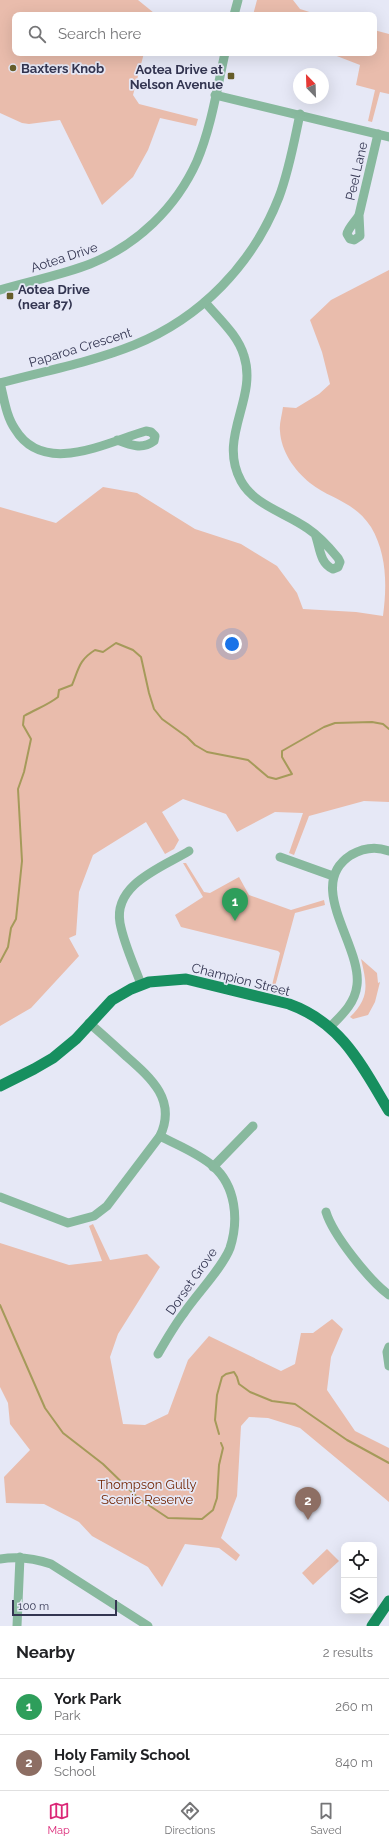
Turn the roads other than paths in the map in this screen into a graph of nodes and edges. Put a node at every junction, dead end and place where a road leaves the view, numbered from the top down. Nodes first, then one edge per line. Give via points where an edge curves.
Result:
1 (238, 0) edge
2 (235, 12) edge
3 (224, 56) edge
4 (215, 95) junction
5 (300, 114) junction
6 (378, 134) junction
7 (389, 137) edge
8 (359, 215) dead end
9 (0, 290) edge
10 (205, 302) junction
11 (0, 383) edge
12 (118, 440) dead end
13 (315, 534) dead end
14 (389, 850) edge
15 (189, 851) dead end
16 (280, 857) dead end
17 (333, 876) junction
18 (142, 984) junction
19 (90, 1023) junction
20 (330, 1027) junction
21 (0, 1086) edge
22 (389, 1111) edge
23 (253, 1126) dead end
24 (160, 1136) junction
25 (213, 1167) junction
26 (0, 1197) edge
27 (326, 1212) dead end
28 (389, 1295) edge
29 (389, 1347) edge
30 (158, 1354) dead end
31 (389, 1366) edge
32 (20, 1557) junction
33 (0, 1559) edge
34 (389, 1601) edge
35 (17, 1626) edge
36 (148, 1626) edge
37 (372, 1626) edge

1 - 2 street
3 - 4 street, Aotea Drive
4 - 5 street
4 - 9 street, Aotea Drive via 197,162 170,206 149,228 118,250 90,264
5 - 6 street
5 - 10 street, Paparoa Crescent via 286,176 270,218 242,264
6 - 7 street
6 - 8 street, Peel Lane
10 - 11 street, Paparoa Crescent via 169,328 134,345
10 - 13 street via 239,344 247,364 246,389 233,438 234,460 242,482 255,497
11 - 12 street via 15,430 35,448 50,454 73,453
14 - 17 street via 370,848 359,851 339,866
15 - 18 street via 139,881 127,892 122,904 120,924
16 - 17 street
17 - 20 street via 333,900 358,983 354,999
18 - 19 main road, Champion Street via 112,1000
18 - 20 main road, Champion Street via 178,979 202,981 289,1004 308,1012
19 - 21 main road, Champion Street via 76,1039 53,1058
19 - 24 street via 157,1086 166,1111 165,1126
20 - 22 main road, Champion Street via 352,1050
23 - 25 street
24 - 25 street, Dorset Grove
24 - 26 street via 107,1206 89,1219 68,1223
25 - 30 street, Dorset Grove via 230,1187 234,1206 230,1249 183,1313
27 - 28 street via 329,1222 362,1267
29 - 31 street
32 - 33 street
32 - 35 street
32 - 36 street via 40,1560 61,1570
34 - 37 main road

